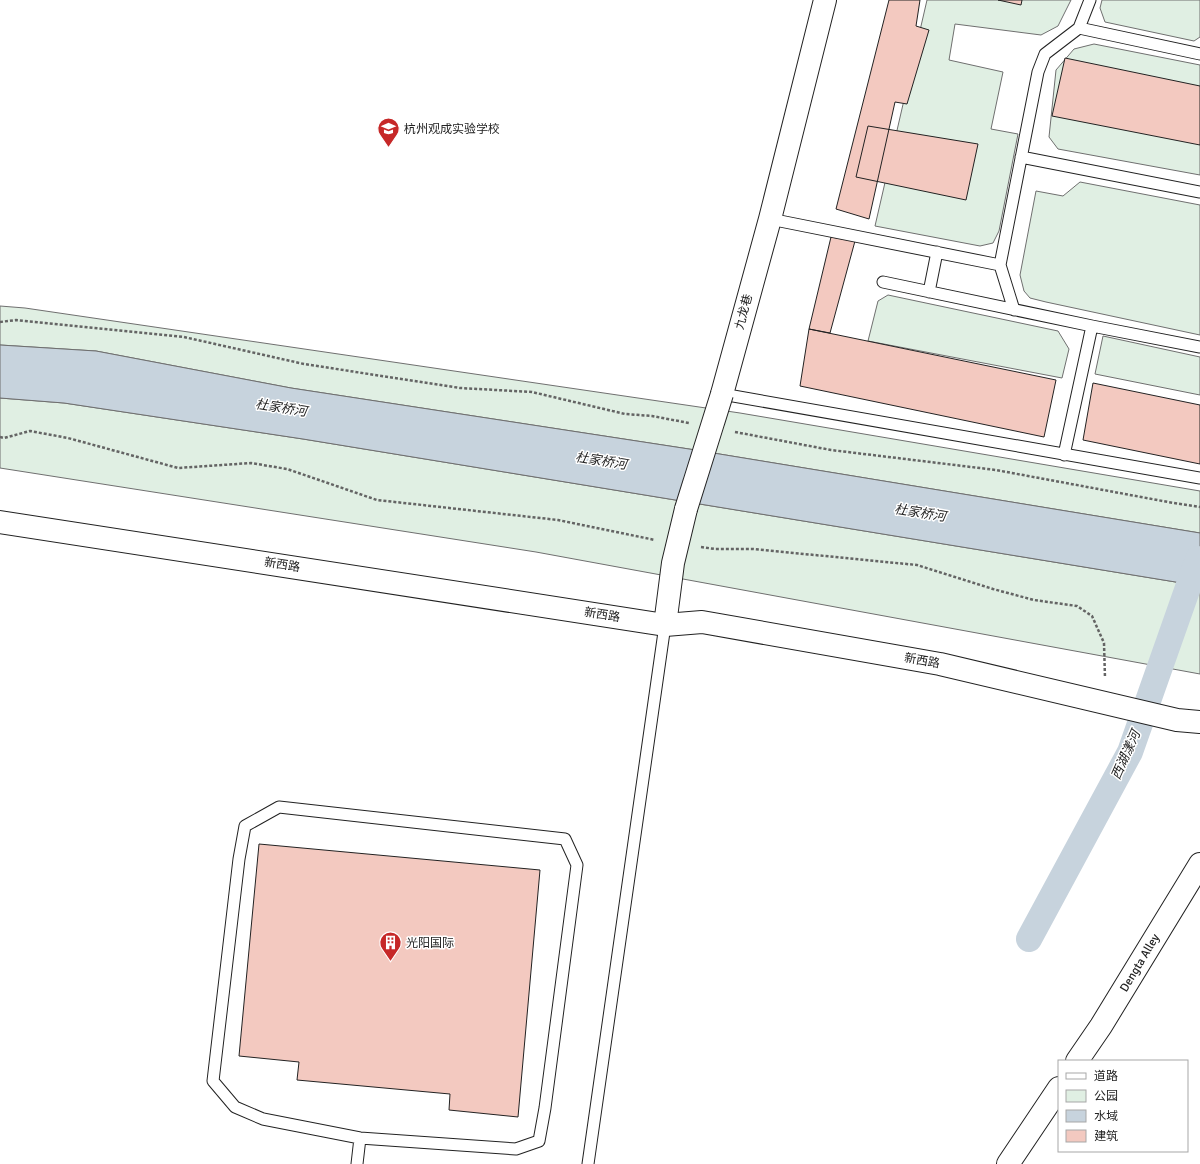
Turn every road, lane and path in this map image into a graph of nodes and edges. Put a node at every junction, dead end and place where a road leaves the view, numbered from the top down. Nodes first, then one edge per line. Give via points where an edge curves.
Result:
1 (825, 0) edge
2 (1090, 0) edge
3 (1080, 28) junction
4 (1200, 54) edge
5 (1021, 157) junction
6 (1200, 192) edge
7 (770, 219) junction
8 (937, 252) junction
9 (1000, 265) junction
10 (883, 282) dead end
11 (929, 292) junction
12 (1014, 310) junction
13 (0, 322) edge
14 (1092, 326) junction
15 (1200, 347) edge
16 (722, 394) junction
17 (690, 423) dead end
18 (730, 431) dead end
19 (0, 437) edge
20 (1064, 455) junction
21 (1200, 478) edge
22 (1200, 507) edge
23 (0, 522) edge
24 (678, 544) junction
25 (665, 625) junction
26 (1106, 704) junction
27 (1200, 722) edge
28 (1200, 864) edge
29 (1078, 1060) edge
30 (1058, 1089) edge
31 (360, 1138) junction
32 (357, 1164) edge
33 (588, 1164) edge
34 (1008, 1164) edge

1 - 7 street, 九龙巷
2 - 3 lane
3 - 4 lane
3 - 5 lane via 1045,54 1038,72
5 - 6 lane
5 - 9 lane
7 - 8 lane
7 - 16 street, 九龙巷
8 - 9 lane
8 - 11 lane
9 - 12 lane
10 - 11 lane
11 - 12 lane
12 - 14 lane
13 - 17 path via 16,320 184,337 304,364 460,388 532,392 625,414
14 - 15 lane
14 - 20 lane
16 - 20 lane
16 - 24 street, 九龙巷, bridge via 686,509
18 - 22 path via 831,450 996,470
19 - 24 path via 30,431 68,438 178,468 258,464 287,469 377,500 558,520
20 - 21 lane
23 - 25 street, 新西路
24 - 25 street, 九龙巷
24 - 26 path via 916,564 1034,600 1077,606 1092,616 1104,643
25 - 26 street, 新西路 via 702,622 925,661
25 - 33 lane
26 - 27 street, 新西路 via 1177,720
28 - 29 street, Dengta Alley
30 - 34 street
31 - 31 lane via 516,1149 539,1141 578,865 566,839 279,807 245,826 213,1082 235,1107 263,1119
31 - 32 lane

